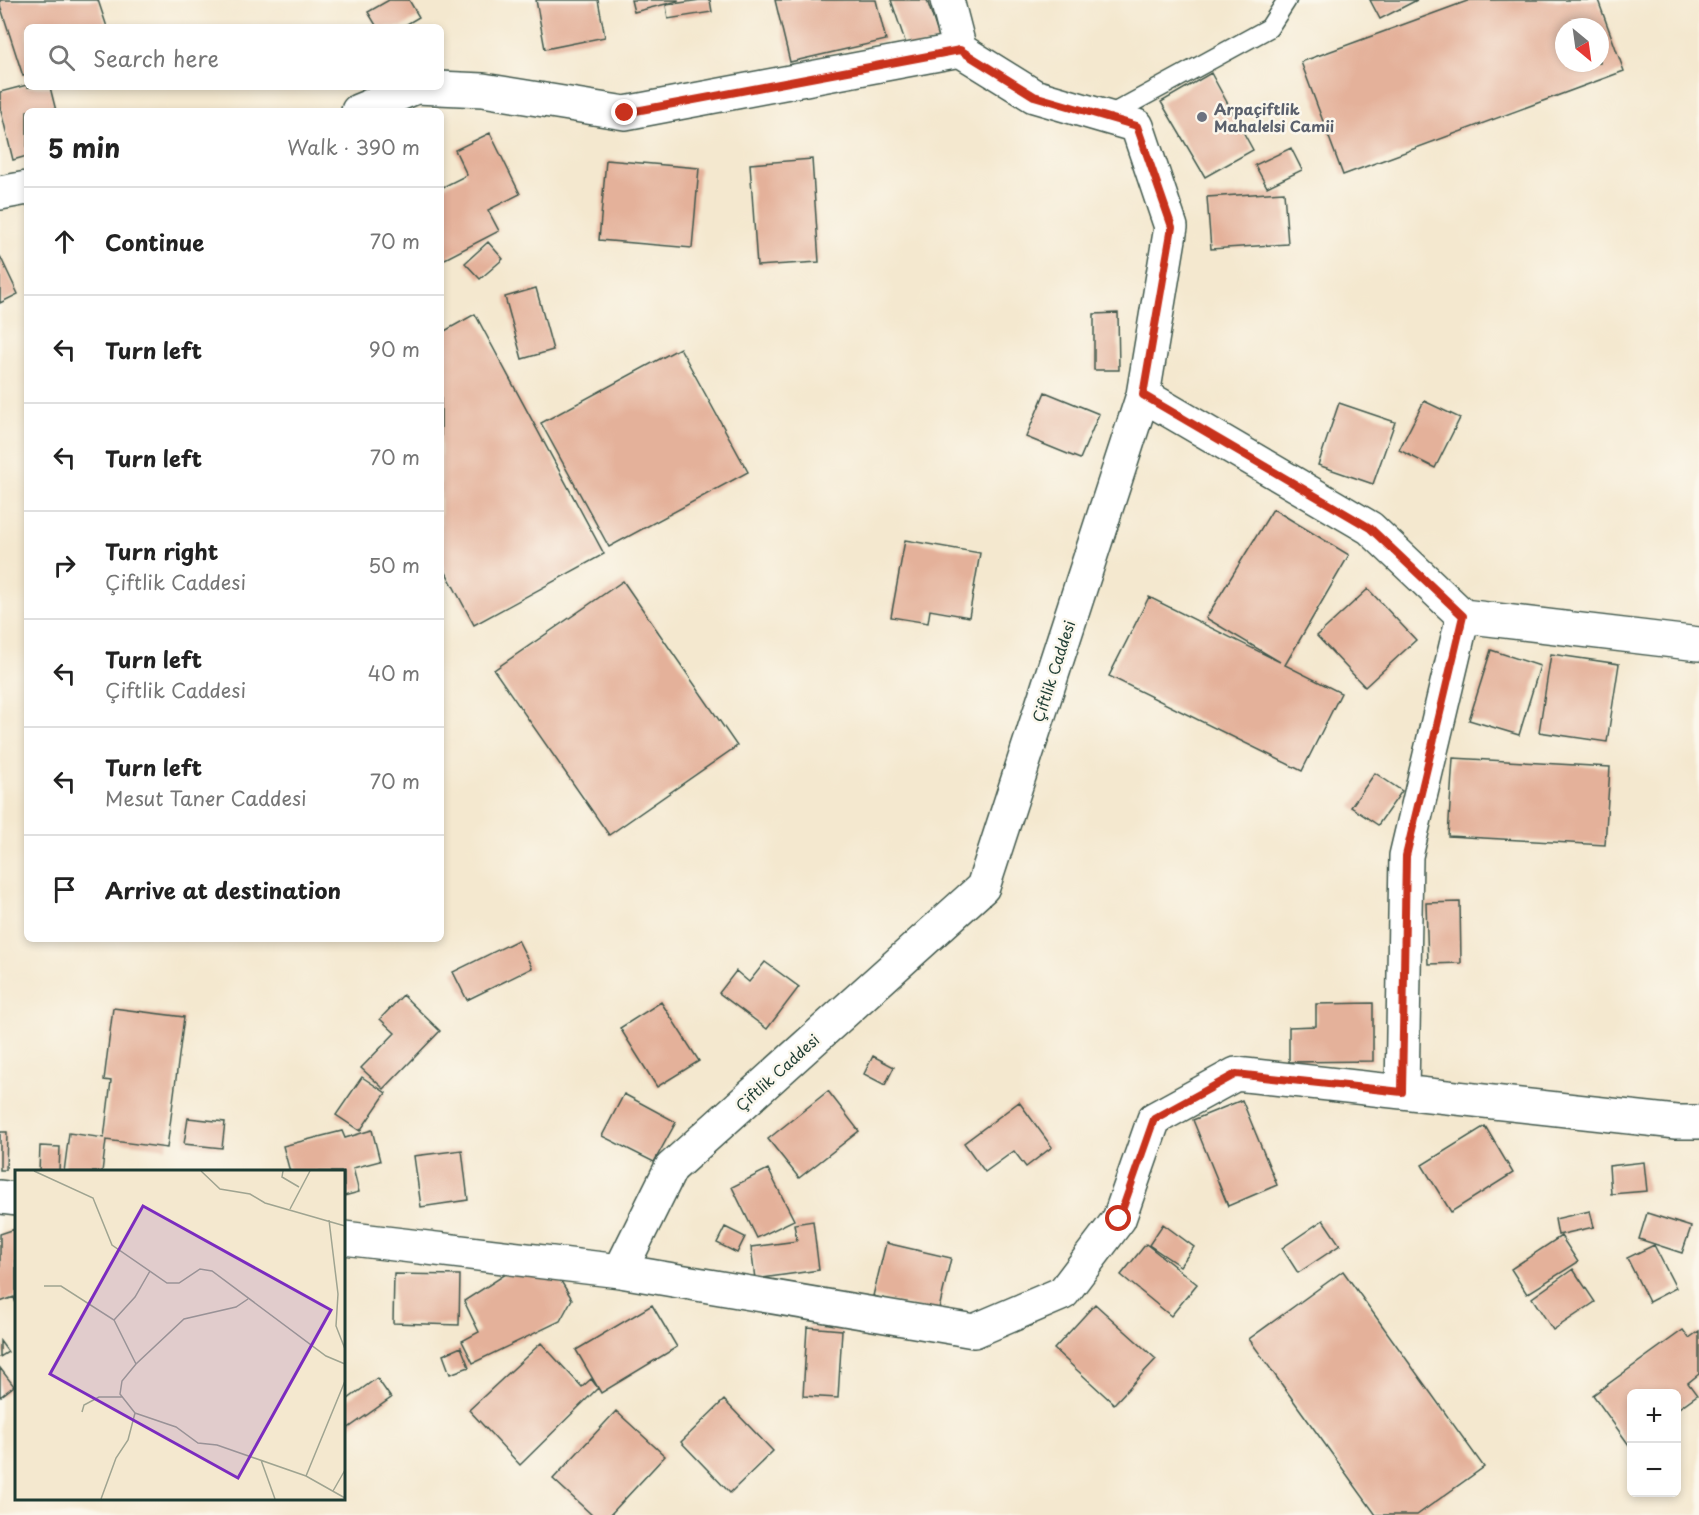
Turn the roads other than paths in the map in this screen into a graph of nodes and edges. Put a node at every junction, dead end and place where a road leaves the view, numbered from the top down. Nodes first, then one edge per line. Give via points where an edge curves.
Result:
1 (947, 0) edge
2 (1287, 0) edge
3 (960, 50) junction
4 (444, 88) edge
5 (409, 90) edge
6 (365, 108) edge
7 (1106, 117) junction
8 (24, 189) edge
9 (0, 193) edge
10 (1143, 395) junction
11 (1463, 616) junction
12 (1699, 644) edge
13 (1402, 1092) junction
14 (1699, 1122) edge
15 (0, 1197) edge
16 (15, 1199) edge
17 (345, 1238) edge
18 (620, 1271) junction

1 - 3 street
2 - 7 lane via 1269,28
3 - 4 street via 625,113 483,90
3 - 7 street, Çiftlik Caddesi via 1034,96
5 - 6 street
7 - 10 street, Çiftlik Caddesi via 1137,126 1172,227
8 - 9 street
10 - 11 street via 1370,528
10 - 18 street, Çiftlik Caddesi via 983,887 670,1168
11 - 12 street
11 - 13 street via 1406,856
13 - 14 street
13 - 18 street via 1236,1074 1154,1119 1119,1219 1063,1293 974,1331
15 - 16 street
17 - 18 street

